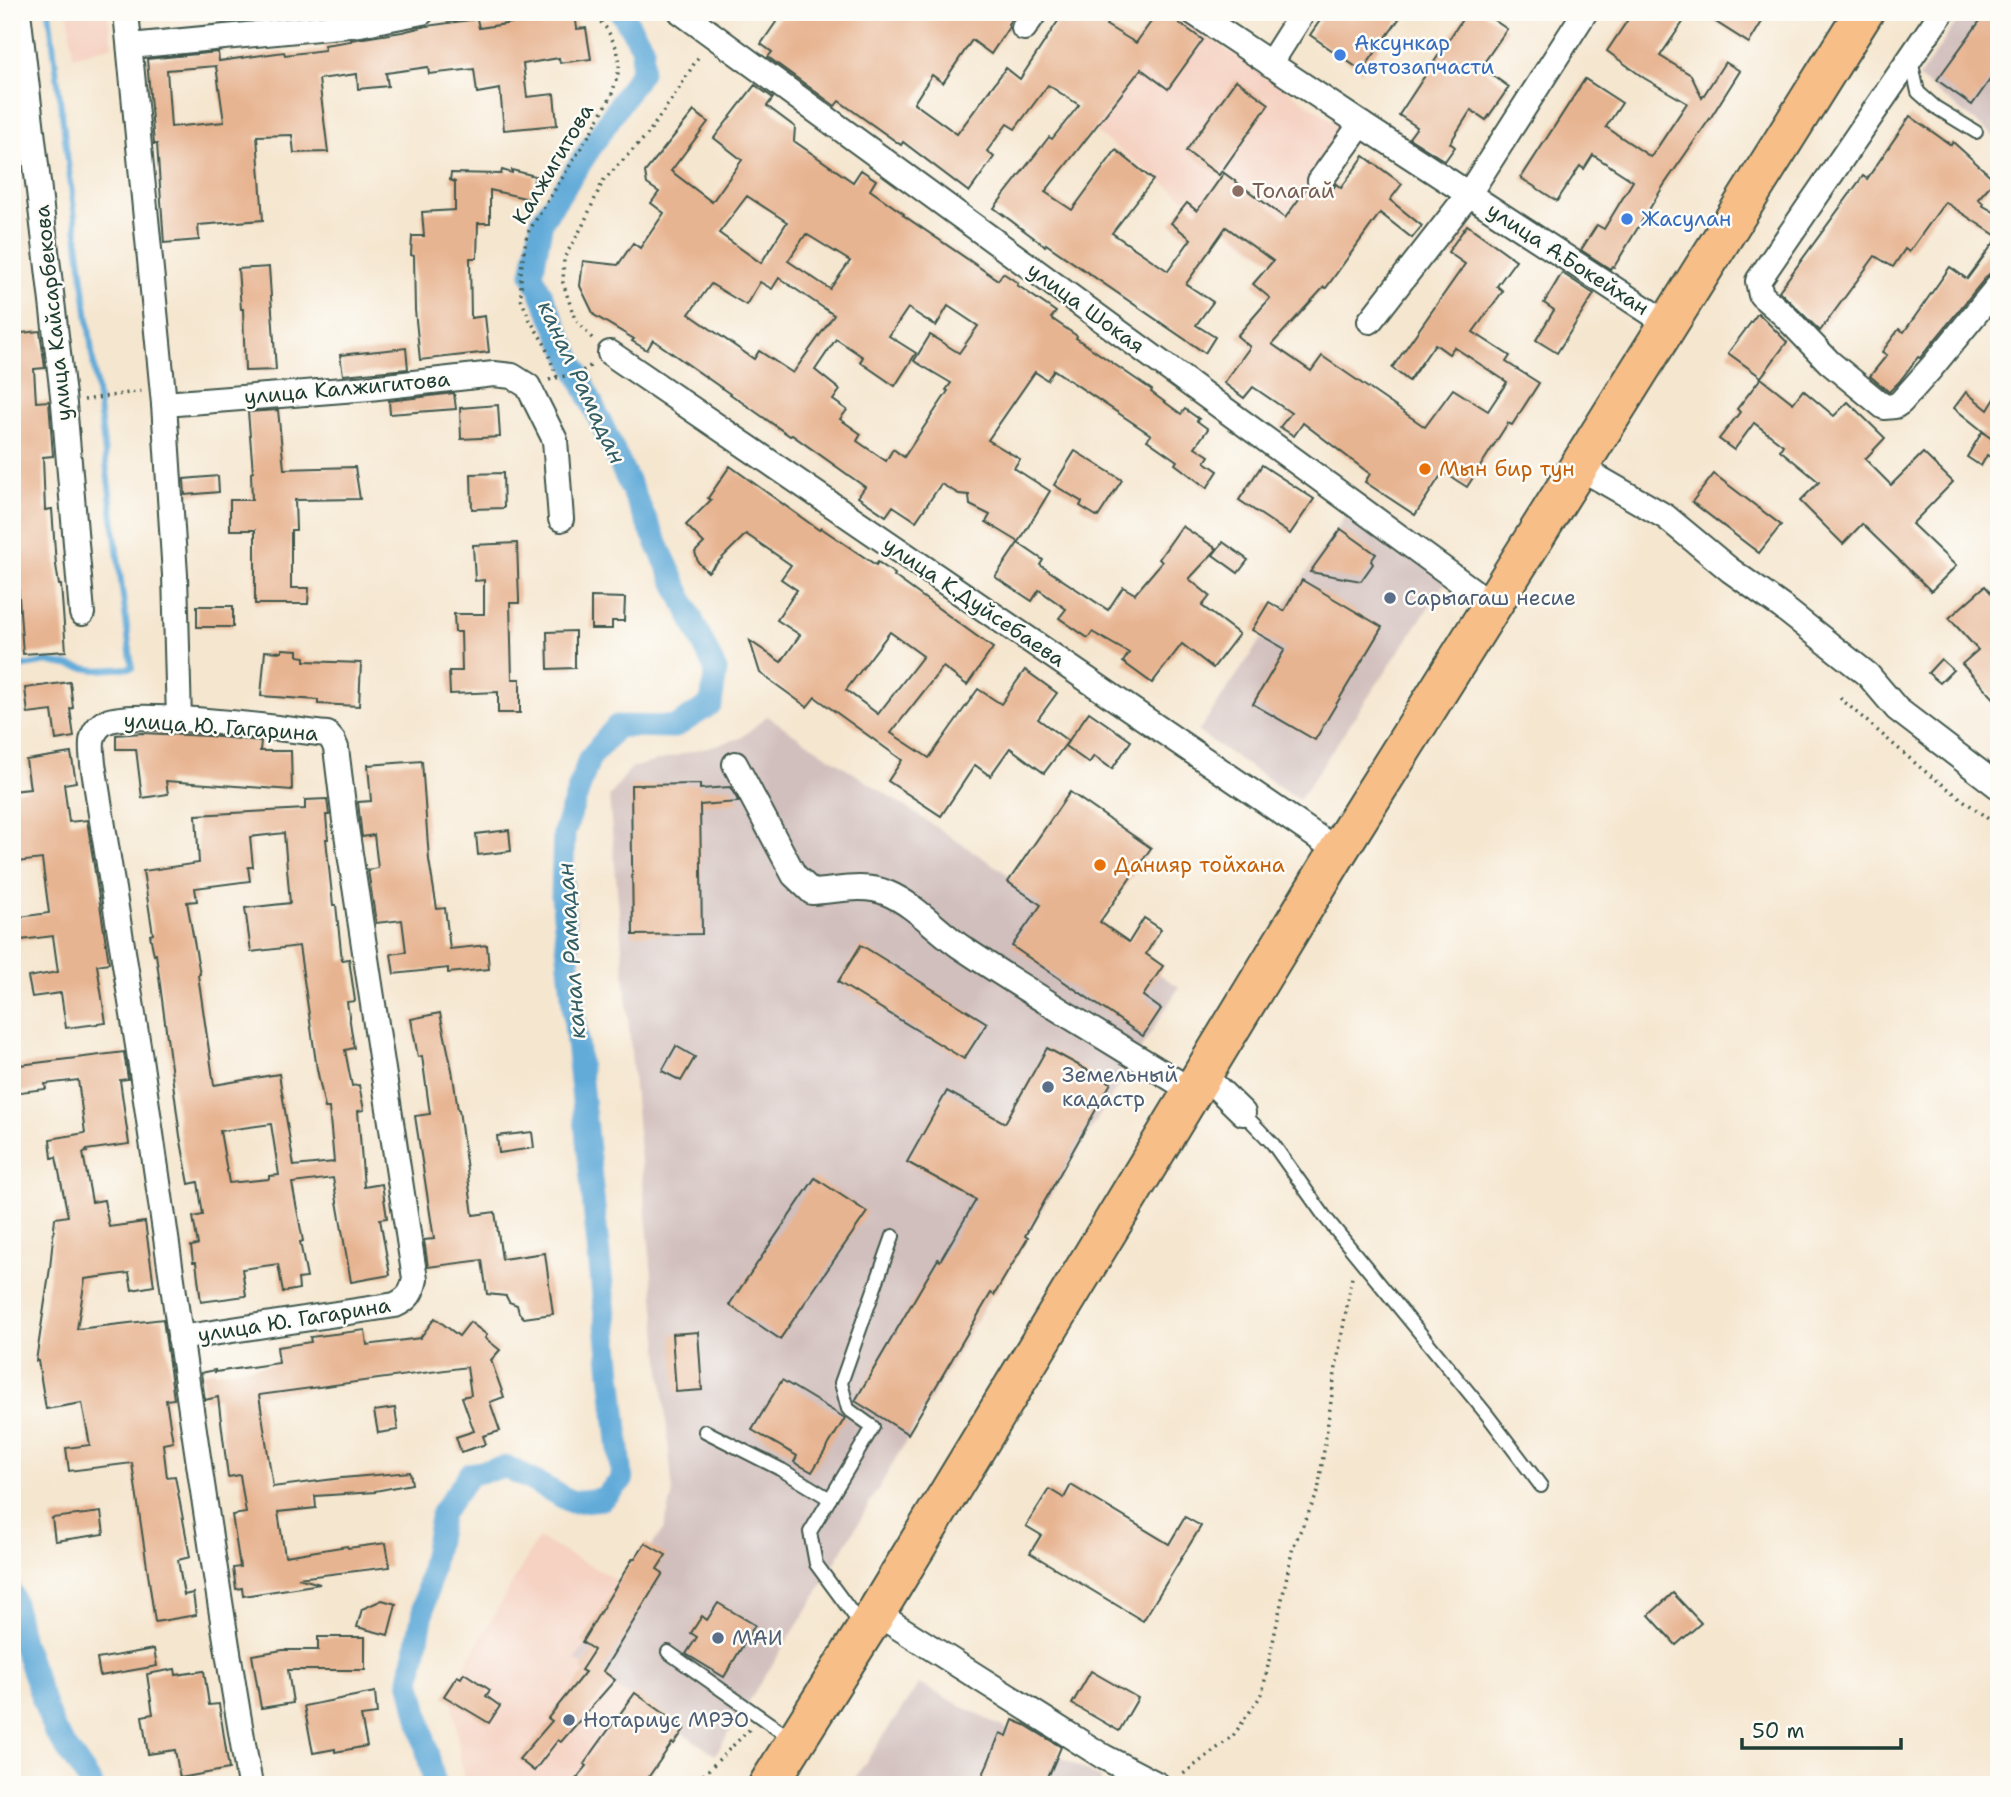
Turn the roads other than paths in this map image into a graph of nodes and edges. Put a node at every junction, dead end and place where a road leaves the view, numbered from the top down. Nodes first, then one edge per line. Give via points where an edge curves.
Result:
1 (18, 12) edge
2 (126, 12) edge
3 (422, 12) edge
4 (681, 12) edge
5 (1194, 12) edge
6 (1303, 12) edge
7 (1585, 12) edge
8 (1864, 12) edge
9 (1942, 12) edge
10 (130, 46) junction
11 (1910, 57) junction
12 (1270, 64) junction
13 (1361, 124) junction
14 (1976, 132) dead end
15 (1320, 181) dead end
16 (1468, 195) junction
17 (1999, 285) edge
18 (1370, 321) dead end
19 (1668, 324) junction
20 (610, 353) road end
21 (164, 404) junction
22 (1579, 467) junction
23 (561, 519) dead end
24 (1491, 604) junction
25 (82, 613) dead end
26 (179, 720) junction
27 (735, 764) dead end
28 (1999, 787) edge
29 (1338, 851) junction
30 (1197, 1082) junction
31 (1243, 1113) joint
32 (893, 1236) dead end
33 (180, 1338) junction
34 (705, 1431) dead end
35 (1541, 1486) dead end
36 (830, 1499) junction
37 (871, 1622) junction
38 (668, 1652) dead end
39 (796, 1742) junction
40 (1104, 1757) junction
41 (250, 1785) edge
42 (768, 1785) edge
43 (1117, 1785) edge
44 (1158, 1785) edge

1 - 25 street, улица Кайсарбекова via 64,404
2 - 10 street
3 - 10 street via 360,24
4 - 24 street, улица Шокая
5 - 12 street, улица А.Бокейхан
6 - 12 street
7 - 16 street, улица А.Бокейхан
8 - 19 highway
9 - 11 street
10 - 21 street
11 - 14 lane via 1918,92
11 - 17 street via 1758,281 1761,295 1829,362 1884,407 1901,402
12 - 13 street, улица А.Бокейхан
13 - 15 street
13 - 16 street, улица А.Бокейхан
16 - 18 street, улица А.Бокейхан
16 - 19 street, улица А.Бокейхан
19 - 22 highway
20 - 29 street, улица К.Дуйсебаева
21 - 23 street, улица Калжигитова via 512,376 528,386 555,440
21 - 26 street
22 - 24 highway
22 - 28 street via 1666,517 1868,675 1897,709
24 - 29 highway
26 - 33 street, улица Ю. Гагарина via 112,719 96,730 91,741
26 - 33 street, улица Ю. Гагарина via 327,734 336,748 415,1279 412,1292 395,1306
27 - 30 street via 794,875 812,892 857,888 886,892 962,948
29 - 30 highway
30 - 31 street
30 - 37 highway
31 - 35 lane via 1273,1144 1325,1217
32 - 36 lane via 841,1383 848,1409 873,1427
33 - 41 street, улица Ю. Гагарина
34 - 36 lane
36 - 37 lane via 810,1532 816,1564
37 - 39 highway
37 - 40 street
38 - 39 lane
39 - 42 highway
40 - 43 street
40 - 44 street

